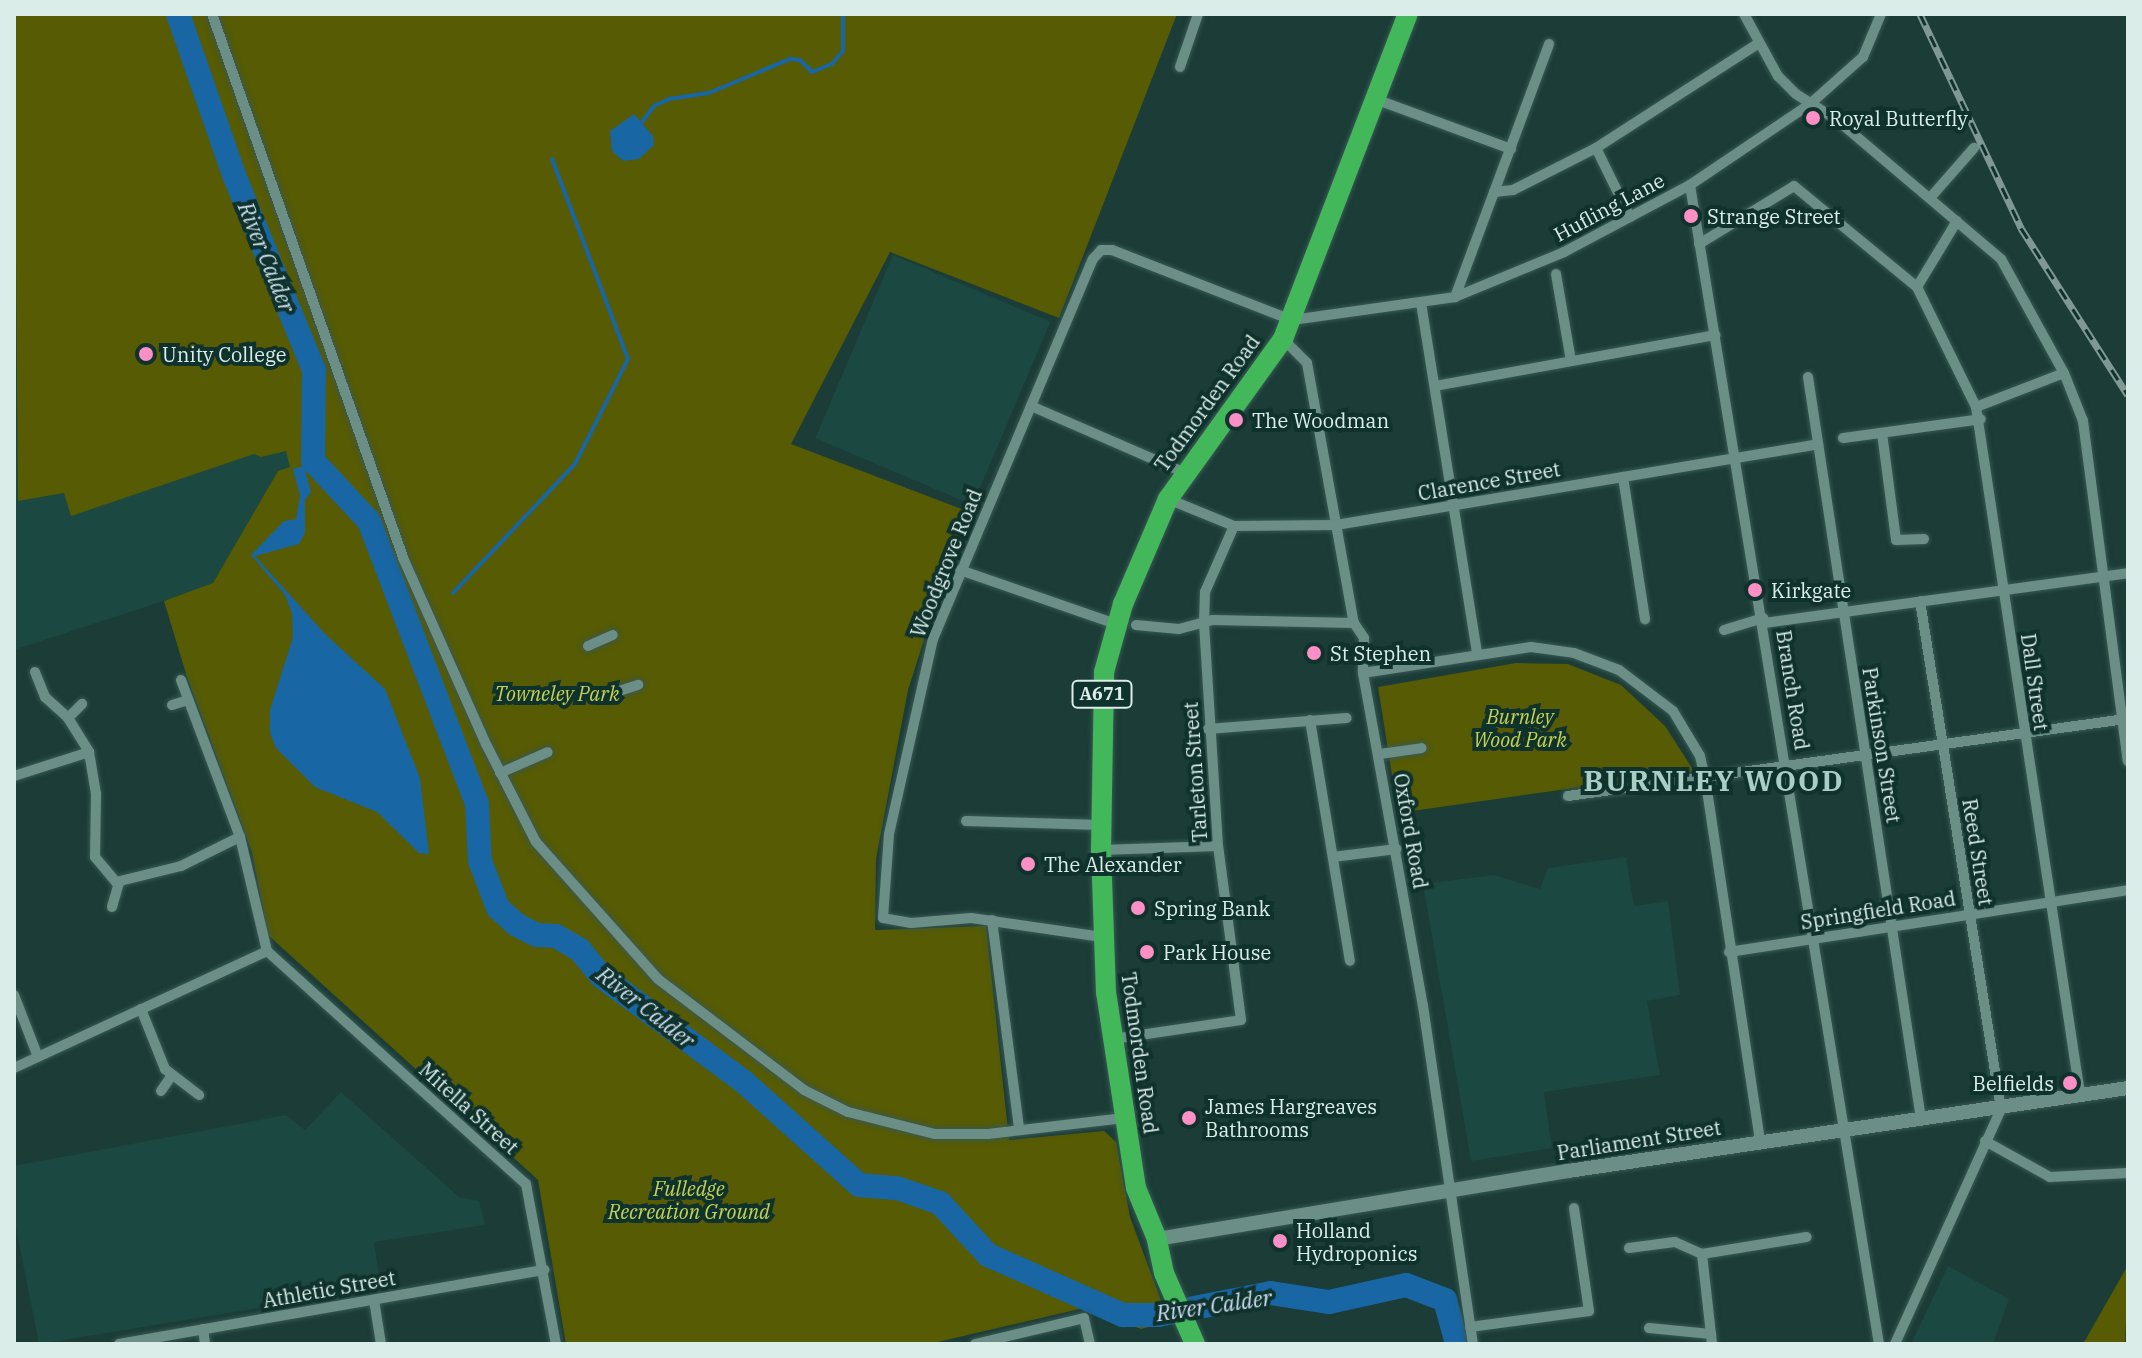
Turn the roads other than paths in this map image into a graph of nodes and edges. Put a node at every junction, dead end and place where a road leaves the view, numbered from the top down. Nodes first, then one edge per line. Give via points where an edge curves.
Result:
1 (212, 14) edge
2 (1198, 14) edge
3 (1408, 14) edge
4 (1744, 14) edge
5 (1881, 14) edge
6 (1759, 43) junction
7 (1549, 44) dead end
8 (1180, 67) dead end
9 (1375, 99) junction
10 (1810, 104) junction
11 (1596, 148) junction
12 (1974, 148) dead end
13 (1511, 149) junction
14 (1690, 185) junction
15 (1494, 192) junction
16 (1930, 198) junction
17 (1630, 217) junction
18 (1957, 221) junction
19 (1699, 244) junction
20 (1556, 274) dead end
21 (1917, 287) junction
22 (1455, 297) junction
23 (1421, 303) junction
24 (1292, 320) junction
25 (1715, 335) junction
26 (1283, 339) junction
27 (1571, 361) junction
28 (2064, 373) junction
29 (1808, 377) dead end
30 (1435, 386) junction
31 (1031, 406) junction
32 (1976, 407) junction
33 (1981, 419) junction
34 (1882, 433) junction
35 (1843, 438) dead end
36 (1818, 444) junction
37 (1736, 458) junction
38 (1183, 472) junction
39 (1623, 477) junction
40 (1168, 499) junction
41 (1453, 505) junction
42 (1336, 525) junction
43 (1234, 526) junction
44 (1924, 539) dead end
45 (960, 570) junction
46 (2128, 573) edge
47 (2102, 576) junction
48 (2003, 590) junction
49 (1920, 601) junction
50 (1843, 612) junction
51 (1645, 619) dead end
52 (1763, 621) junction
53 (1204, 622) junction
54 (1354, 623) junction
55 (1126, 625) junction
56 (1724, 630) dead end
57 (613, 635) dead end
58 (588, 646) dead end
59 (1477, 652) junction
60 (35, 672) dead end
61 (1363, 673) junction
62 (181, 680) dead end
63 (638, 685) dead end
64 (607, 695) dead end
65 (188, 700) junction
66 (82, 704) dead end
67 (172, 705) dead end
68 (68, 718) junction
69 (1347, 718) dead end
70 (2125, 719) edge
71 (1310, 720) junction
72 (1208, 729) junction
73 (2024, 733) junction
74 (1943, 744) junction
75 (1422, 748) dead end
76 (89, 752) junction
77 (548, 752) dead end
78 (1380, 754) junction
79 (1865, 755) junction
80 (2128, 761) edge
81 (1787, 766) junction
82 (500, 773) junction
83 (14, 776) edge
84 (1705, 777) junction
85 (1568, 796) dead end
86 (966, 821) dead end
87 (1101, 825) junction
88 (240, 837) junction
89 (1218, 846) junction
90 (1396, 849) junction
91 (1101, 850) junction
92 (1333, 857) junction
93 (119, 882) junction
94 (2128, 890) edge
95 (2050, 902) junction
96 (112, 907) dead end
97 (1970, 914) junction
98 (992, 920) junction
99 (1890, 927) junction
100 (1102, 937) junction
101 (1812, 938) junction
102 (267, 951) junction
103 (1729, 952) junction
104 (1350, 961) dead end
105 (14, 995) edge
106 (141, 1009) junction
107 (1113, 1039) junction
108 (38, 1057) junction
109 (14, 1068) edge
110 (172, 1075) junction
111 (2128, 1088) edge
112 (161, 1091) dead end
113 (2080, 1094) junction
114 (199, 1095) dead end
115 (2001, 1109) junction
116 (1124, 1118) junction
117 (1921, 1119) junction
118 (1019, 1129) junction
119 (1841, 1130) junction
120 (1985, 1141) junction
121 (1760, 1142) junction
122 (2128, 1173) edge
123 (1448, 1190) junction
124 (1574, 1208) dead end
125 (1807, 1237) dead end
126 (1157, 1239) junction
127 (1629, 1248) dead end
128 (1702, 1254) junction
129 (545, 1270) junction
130 (374, 1300) junction
131 (1470, 1327) junction
132 (1649, 1328) dead end
133 (203, 1329) junction
134 (1192, 1336) edge
135 (1712, 1339) edge
136 (1007, 1340) edge
137 (119, 1344) edge
138 (205, 1344) edge
139 (381, 1344) edge
140 (556, 1344) edge
141 (975, 1344) edge
142 (1090, 1344) edge
143 (1473, 1344) edge
144 (1879, 1344) edge
145 (1895, 1344) edge

1 - 82 street via 404,560
2 - 8 street
3 - 9 highway, Todmorden Road / A671
4 - 6 street
5 - 10 street, Hufling Lane via 1863,57
6 - 10 street via 1778,76
6 - 11 street
7 - 13 street
9 - 13 street
9 - 24 highway, Todmorden Road / A671
10 - 14 street, Hufling Lane
10 - 16 street via 1837,120
11 - 15 street via 1513,190
11 - 17 street
12 - 16 street
13 - 15 street
14 - 17 street, Hufling Lane
14 - 19 street, Branch Road
15 - 22 street
16 - 18 street
17 - 22 street, Hufling Lane via 1500,281
18 - 21 street
18 - 28 street via 2001,259
19 - 21 street via 1794,186
19 - 25 street, Branch Road
20 - 27 street
21 - 32 street, Dall Street
22 - 23 street, Hufling Lane
23 - 24 street, Hufling Lane
23 - 30 street
24 - 26 highway, Todmorden Road / A671
24 - 31 street, Woodgrove Road via 1101,250
25 - 27 street
25 - 37 street, Branch Road
26 - 38 highway, Todmorden Road / A671
26 - 42 street, Oxford Road via 1307,363
27 - 30 street
28 - 32 street
28 - 47 street via 2083,421
29 - 36 street, Parkinson Street
30 - 41 street
31 - 38 street
31 - 45 street, Woodgrove Road
32 - 33 street, Dall Street
33 - 34 street
33 - 48 street, Dall Street
34 - 35 street
34 - 44 street via 1896,540
36 - 37 street, Clarence Street
36 - 50 street, Parkinson Street
37 - 39 street, Clarence Street
37 - 52 street, Branch Road
38 - 40 highway, Todmorden Road / A671
39 - 41 street, Clarence Street
39 - 51 street
40 - 43 street, Clarence Street
40 - 55 highway, Todmorden Road / A671
41 - 42 street, Clarence Street
41 - 59 street
42 - 43 street, Clarence Street
42 - 54 street, Oxford Road
43 - 53 street, Tarleton Street via 1205,592
45 - 55 street
45 - 98 street, Woodgrove Road via 916,702 889,834 883,918 911,923 947,916
46 - 47 street
47 - 48 street
47 - 70 street
48 - 49 street
48 - 73 street, Dall Street
49 - 50 street
49 - 74 street, Reed Street
50 - 52 street
50 - 79 street, Parkinson Street
52 - 56 street
52 - 81 street, Branch Road
53 - 54 street
53 - 55 street via 1179,629
53 - 72 street, Tarleton Street
54 - 61 street, Oxford Road via 1364,638
55 - 87 highway, Todmorden Road / A671 via 1104,672
57 - 58 street
59 - 61 street
59 - 84 street via 1531,647 1574,653 1629,675 1673,711 1700,756
60 - 68 street via 45,697
61 - 78 street, Oxford Road
62 - 65 street
63 - 64 street
65 - 67 street
65 - 88 street
66 - 68 street
68 - 76 street
69 - 71 street
70 - 73 street
70 - 80 street
71 - 72 street
71 - 92 street
72 - 89 street, Tarleton Street
73 - 74 street
73 - 95 street, Dall Street
74 - 79 street
74 - 97 street, Reed Street
75 - 78 street
76 - 83 street
76 - 93 street via 96,794 95,857
77 - 82 street
78 - 90 street, Oxford Road
79 - 81 street
79 - 99 street, Parkinson Street
81 - 84 street
81 - 101 street, Branch Road
82 - 118 street via 536,842 658,979 804,1090 874,1121 935,1134
84 - 85 street
84 - 103 street
86 - 87 street
87 - 91 highway, Todmorden Road / A671
88 - 93 street via 181,866
88 - 102 street
89 - 91 street
89 - 107 street, Tarleton Street via 1241,1020
90 - 92 street
90 - 123 street, Oxford Road
91 - 100 highway, Todmorden Road / A671
92 - 104 street
93 - 96 street
94 - 95 street, Springfield Road
95 - 97 street, Springfield Road
95 - 113 street, Dall Street
97 - 99 street, Springfield Road
97 - 115 street, Reed Street
98 - 100 street
98 - 118 street
99 - 101 street, Springfield Road
99 - 117 street, Parkinson Street
100 - 107 highway, Todmorden Road / A671
101 - 103 street, Springfield Road
101 - 119 street, Branch Road
102 - 106 street
102 - 129 street, Mitella Street via 526,1184
103 - 121 street
105 - 108 street
106 - 108 street
106 - 110 street
107 - 116 highway, Todmorden Road / A671
108 - 109 street
110 - 112 street
110 - 114 street
111 - 113 street, Parliament Street
113 - 115 street, Parliament Street
115 - 117 street, Parliament Street
115 - 120 street
116 - 118 street
116 - 126 highway, Todmorden Road / A671 via 1136,1188
117 - 119 street, Parliament Street
119 - 121 street, Parliament Street
119 - 144 street, Branch Road
120 - 122 street via 2050,1177
120 - 145 street
121 - 123 street, Parliament Street
123 - 126 street, Parliament Street
123 - 131 street, Oxford Road
124 - 131 street via 1589,1311
125 - 128 street
126 - 134 highway, Todmorden Road / A671 via 1164,1273
127 - 128 street via 1675,1242
128 - 135 street
129 - 130 street, Athletic Street
129 - 140 street, Mitella Street
130 - 133 street, Athletic Street
130 - 139 street
131 - 143 street, Oxford Road
132 - 135 street
133 - 137 street, Athletic Street
133 - 138 street
136 - 141 street
136 - 142 street via 1084,1318

